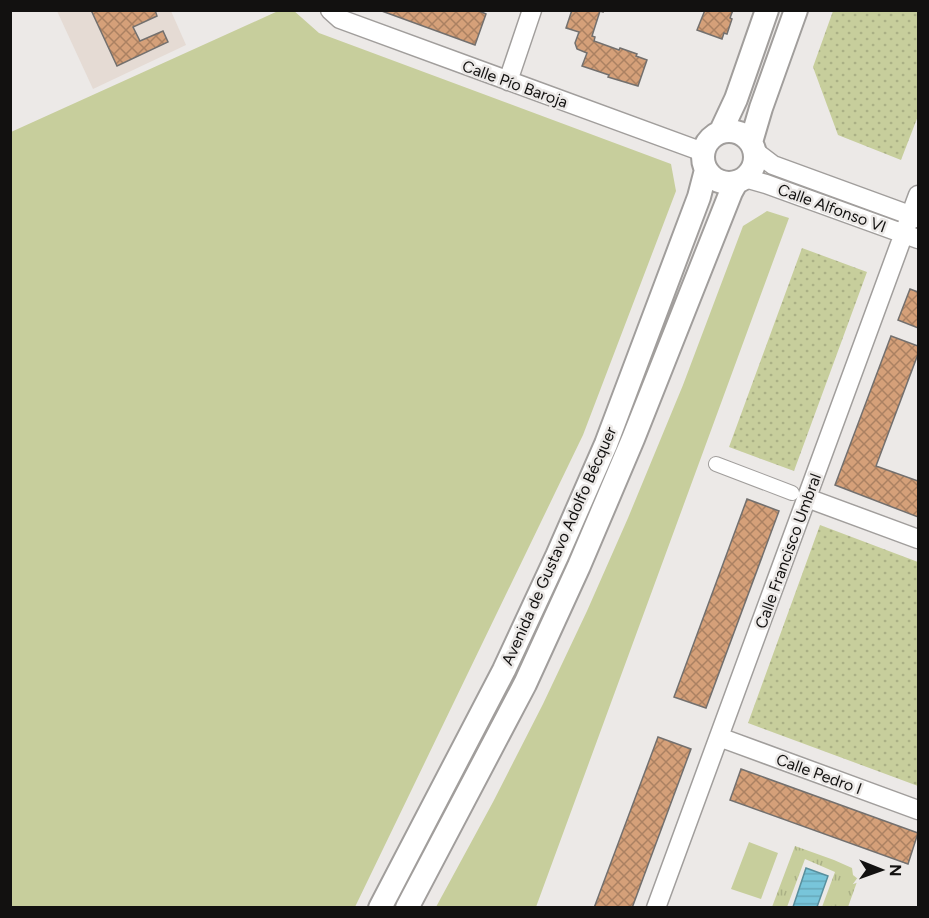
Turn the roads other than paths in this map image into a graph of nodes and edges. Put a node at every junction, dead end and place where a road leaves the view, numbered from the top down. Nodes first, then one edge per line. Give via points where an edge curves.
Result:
1 (330, 10) edge
2 (532, 10) edge
3 (767, 10) edge
4 (796, 10) edge
5 (508, 81) junction
6 (722, 131) junction
7 (753, 147) junction
8 (705, 161) junction
9 (741, 181) junction
10 (918, 195) edge
11 (915, 217) edge
12 (911, 236) edge
13 (716, 464) dead end
14 (800, 496) junction
15 (918, 539) edge
16 (719, 736) junction
17 (918, 810) edge
18 (380, 908) edge
19 (407, 908) edge
20 (656, 908) edge

1 - 5 street, Calle Pío Baroja via 340,19
2 - 5 street
3 - 6 street
4 - 7 street via 761,108
5 - 8 street, Calle Pío Baroja
6 - 7 street via 738,132
6 - 8 street via 707,142
7 - 9 street via 755,163
7 - 11 street, Calle Alfonso VI via 773,165
8 - 9 street via 711,177 719,182
8 - 18 street, Avenida de Gustavo Adolfo Bécquer via 699,197 606,444 562,546 504,670
9 - 12 street, Calle Alfonso VI via 777,188
9 - 19 street, Avenida de Gustavo Adolfo Bécquer via 731,192 633,439 525,684
10 - 11 street, Calle Francisco Umbral
11 - 12 street, Calle Francisco Umbral
12 - 14 street, Calle Francisco Umbral
13 - 14 street
14 - 15 street
14 - 16 street, Calle Francisco Umbral
16 - 17 street, Calle Pedro I
16 - 20 street, Calle Francisco Umbral

